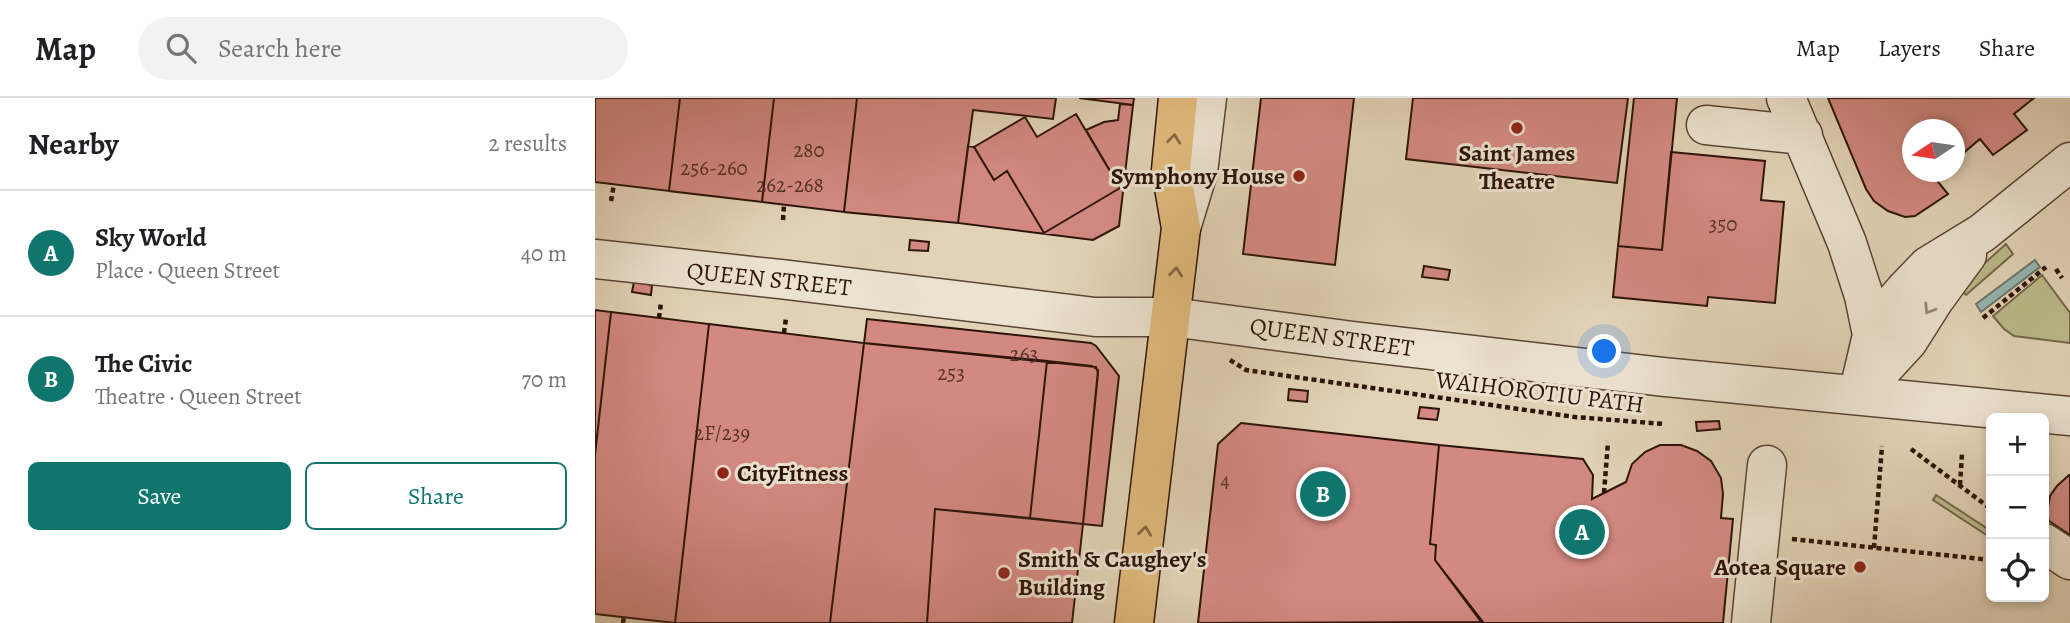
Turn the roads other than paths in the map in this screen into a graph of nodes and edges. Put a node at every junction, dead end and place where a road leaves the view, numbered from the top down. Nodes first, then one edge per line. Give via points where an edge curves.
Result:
1 (1178, 98) edge
2 (1207, 98) edge
3 (1786, 98) edge
4 (1706, 125) dead end
5 (1803, 135) junction
6 (2070, 162) edge
7 (1181, 228) junction
8 (1982, 233) junction
9 (1847, 243) junction
10 (595, 259) edge
11 (1928, 266) junction
12 (1171, 317) junction
13 (1872, 335) junction
14 (1858, 394) junction
15 (2070, 416) edge
16 (1767, 465) dead end
17 (2049, 546) edge
18 (2070, 560) edge
19 (1134, 623) edge
20 (1751, 623) edge

7 -> 1 main road via 1171,170
2 - 7 street via 1198,172
3 - 5 street
4 - 5 street
5 - 9 street
6 - 8 street
12 -> 7 main road
8 - 11 street
8 -> 14 street via 1908,341
9 - 11 street via 1870,265 1885,271 1908,272
9 - 13 street
10 - 12 street, QUEEN STREET via 1095,317
11 - 13 street via 1891,306
12 - 14 street, QUEEN STREET via 1664,377
19 -> 12 main road
13 - 14 street
14 - 15 street, QUEEN STREET
16 - 20 street
17 - 18 street

